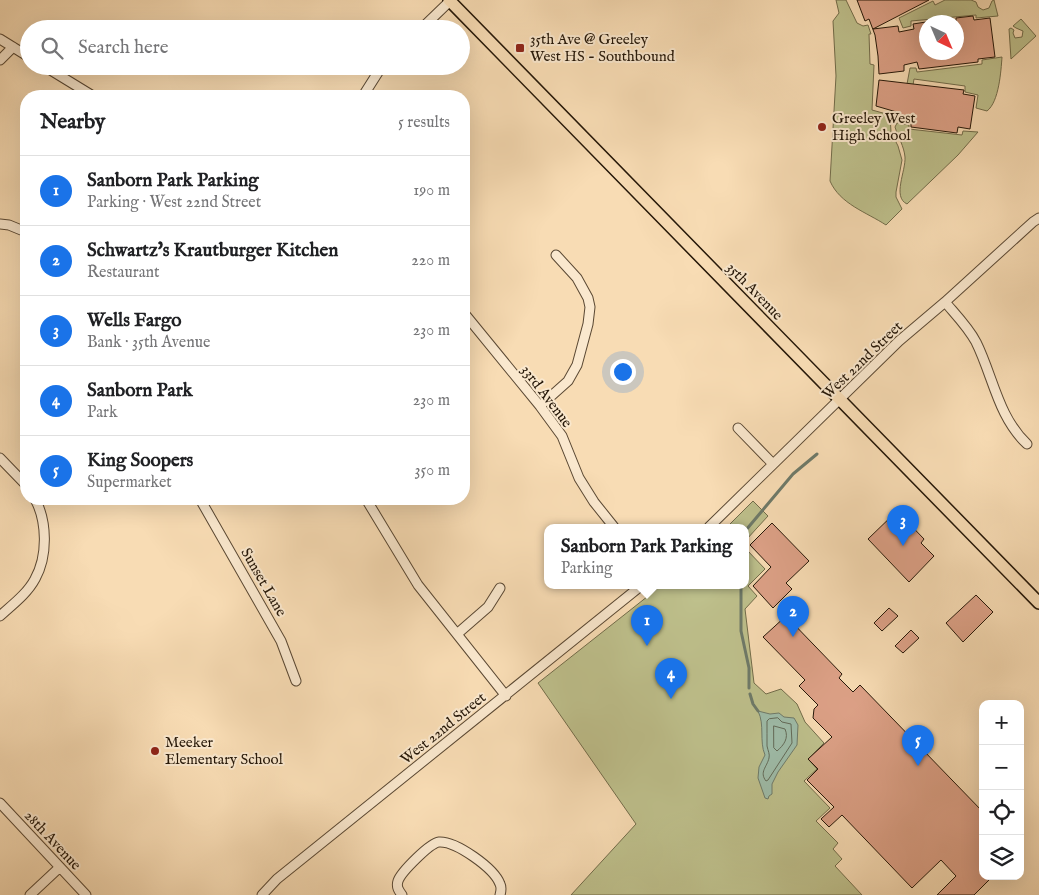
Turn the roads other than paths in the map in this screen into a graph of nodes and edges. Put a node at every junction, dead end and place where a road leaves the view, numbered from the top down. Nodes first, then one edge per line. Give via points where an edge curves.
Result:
1 (450, 0) edge
2 (430, 20) edge
3 (470, 20) edge
4 (470, 20) edge
5 (0, 39) edge
6 (13, 48) junction
7 (20, 52) edge
8 (0, 60) edge
9 (59, 75) edge
10 (376, 75) edge
11 (83, 90) edge
12 (367, 90) edge
13 (1039, 218) edge
14 (0, 224) edge
15 (20, 230) edge
16 (556, 255) dead end
17 (945, 302) junction
18 (470, 319) edge
19 (840, 399) junction
20 (540, 406) junction
21 (738, 428) dead end
22 (1027, 444) dead end
23 (0, 458) edge
24 (773, 464) junction
25 (20, 479) edge
26 (37, 505) edge
27 (203, 505) edge
28 (369, 505) edge
29 (612, 524) edge
30 (712, 524) edge
31 (500, 588) dead end
32 (637, 589) edge
33 (1039, 603) edge
34 (0, 616) edge
35 (456, 634) junction
36 (296, 681) dead end
37 (506, 696) junction
38 (0, 803) edge
39 (60, 867) junction
40 (30, 895) edge
41 (86, 895) edge
42 (262, 895) edge
43 (402, 895) edge
44 (500, 895) edge

1 - 2 street
1 - 4 main road, 35th Avenue
3 - 19 main road, 35th Avenue
5 - 6 street
6 - 7 street
6 - 8 street
9 - 11 street
10 - 12 street
13 - 17 street, West 22nd Street
14 - 15 street
16 - 20 street via 577,278 590,306 577,365 568,381
17 - 19 street, West 22nd Street via 899,341
17 - 22 street via 976,342 1008,423
18 - 20 street, 33rd Avenue
19 - 24 street, West 22nd Street
19 - 33 main road, 35th Avenue
20 - 29 street, 33rd Avenue via 562,436 579,478
21 - 24 street
23 - 25 street
24 - 30 street, West 22nd Street
26 - 34 street via 44,531 40,566 35,580
27 - 36 street, Sunset Lane via 282,641
28 - 35 street via 408,572
31 - 35 street via 488,607
32 - 37 street, West 22nd Street
35 - 37 street
37 - 42 street, West 22nd Street via 277,879
38 - 39 street, 28th Avenue
39 - 40 street
39 - 41 street, 28th Avenue
43 - 44 street via 397,883 402,874 438,842 476,857 497,878 501,886

